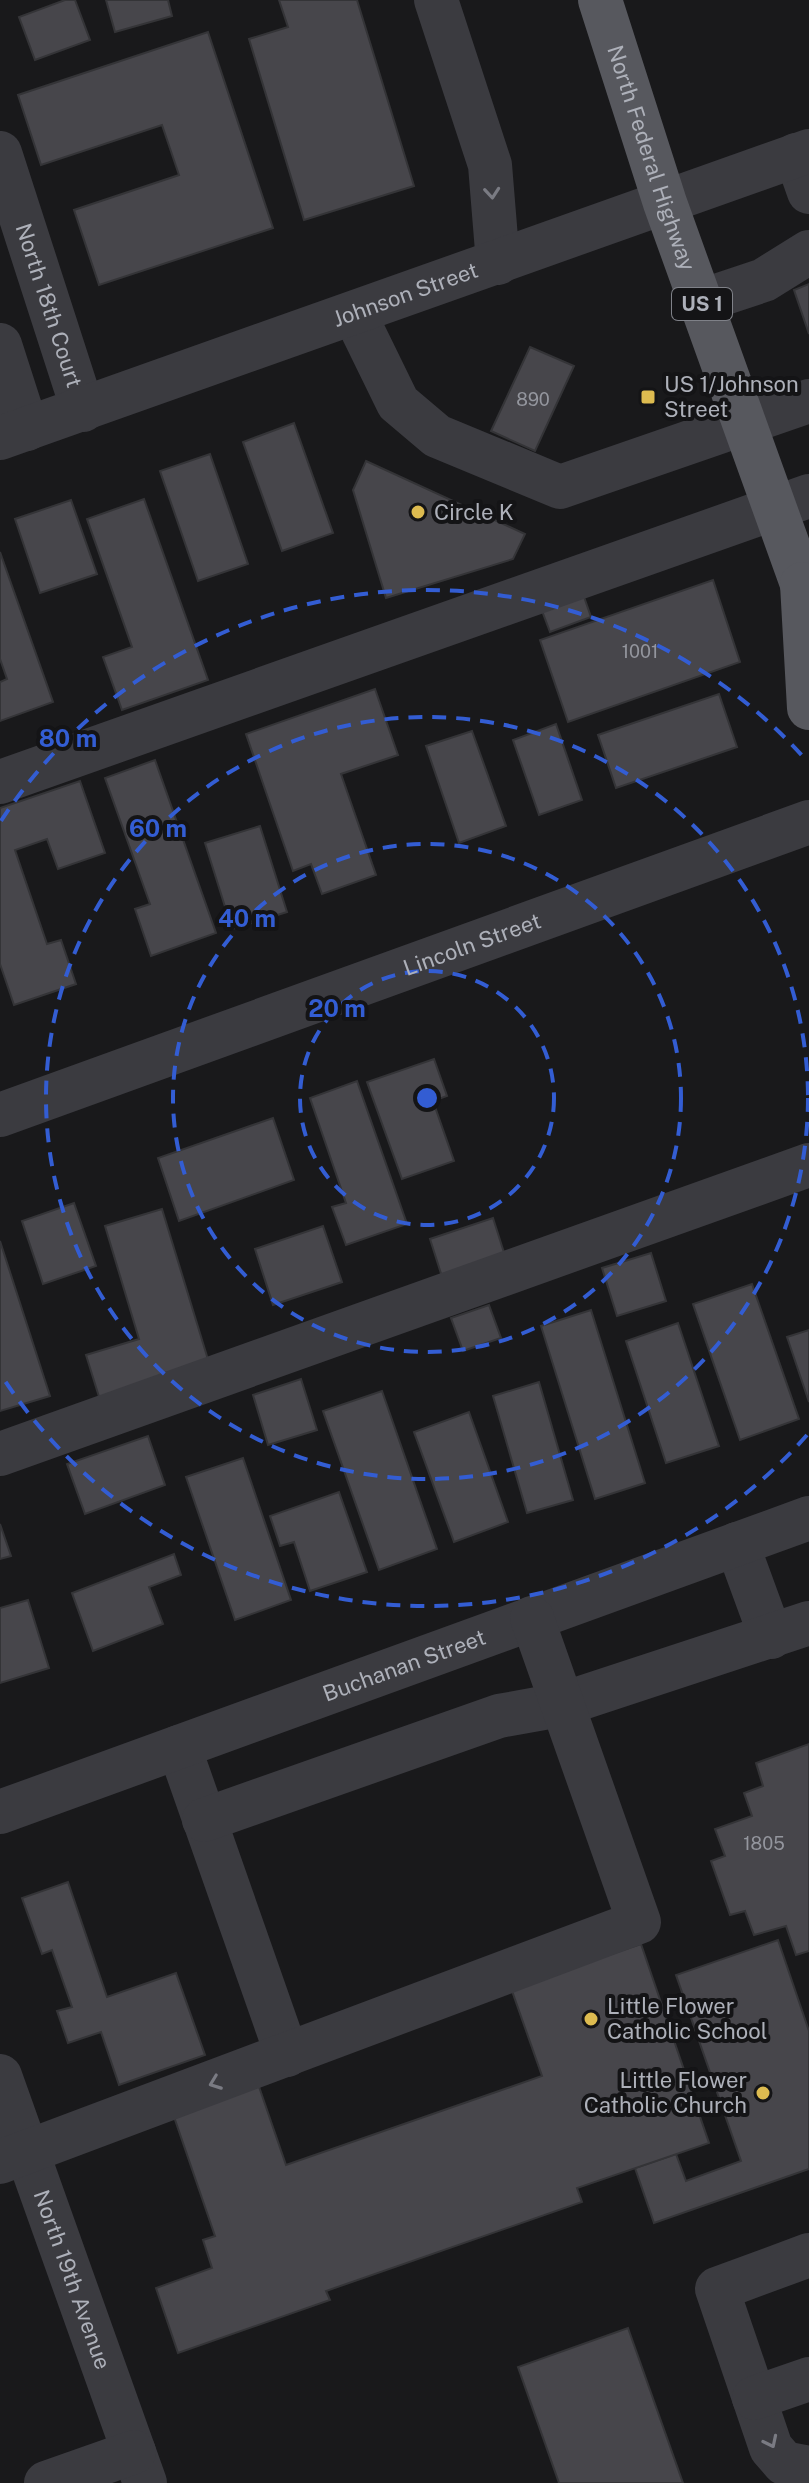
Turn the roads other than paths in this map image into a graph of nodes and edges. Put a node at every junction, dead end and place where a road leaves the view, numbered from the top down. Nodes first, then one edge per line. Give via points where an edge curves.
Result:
1 (436, 0) edge
2 (600, 0) edge
3 (0, 153) edge
4 (805, 166) edge
5 (665, 203) junction
6 (807, 260) edge
7 (498, 263) junction
8 (701, 301) junction
9 (354, 313) junction
10 (0, 345) edge
11 (809, 401) edge
12 (83, 410) junction
13 (745, 424) junction
14 (13, 433) edge
15 (792, 502) edge
16 (806, 589) edge
17 (809, 708) edge
18 (0, 782) edge
19 (809, 822) edge
20 (0, 1115) edge
21 (809, 1165) edge
22 (0, 1454) edge
23 (809, 1518) edge
24 (737, 1544) junction
25 (532, 1618) junction
26 (790, 1630) edge
27 (560, 1705) junction
28 (179, 1747) junction
29 (0, 1812) edge
30 (204, 1820) junction
31 (287, 2055) junction
32 (0, 2076) edge
33 (14, 2158) edge
34 (809, 2255) edge
35 (809, 2379) edge
36 (754, 2398) junction
37 (139, 2467) edge
38 (809, 2468) edge
39 (46, 2483) edge

1 -> 7 street via 490,165
2 - 5 main road, North Federal Highway / US 1
3 - 12 street, North 18th Court
4 - 5 street, Johnson Street
5 - 7 street, Johnson Street
5 - 8 main road, North Federal Highway / US 1
6 - 8 street
7 - 9 street, Johnson Street
8 - 13 main road, North Federal Highway / US 1
9 - 12 street, Johnson Street
9 - 13 street via 398,403 437,436 560,487
10 - 14 street
11 - 13 street
12 - 14 street, Johnson Street
13 - 15 main road, North Federal Highway / US 1
15 - 16 main road, North Federal Highway / US 1
15 - 18 street
16 - 17 main road, North Federal Highway / US 1
19 - 20 street, Lincoln Street
21 - 22 street
23 - 24 street, Buchanan Street
24 - 25 street, Buchanan Street
24 - 26 street
25 - 27 street
25 - 28 street, Buchanan Street
26 - 27 street
27 - 30 street via 499,1716
27 - 31 street via 639,1922
28 - 29 street, Buchanan Street
28 - 30 street
30 - 31 street
31 -> 33 street
32 - 33 street, North 19th Avenue
33 - 37 street, North 19th Avenue
34 - 36 street via 717,2289
35 - 36 street
36 -> 38 street via 771,2448 784,2463
37 - 39 street

